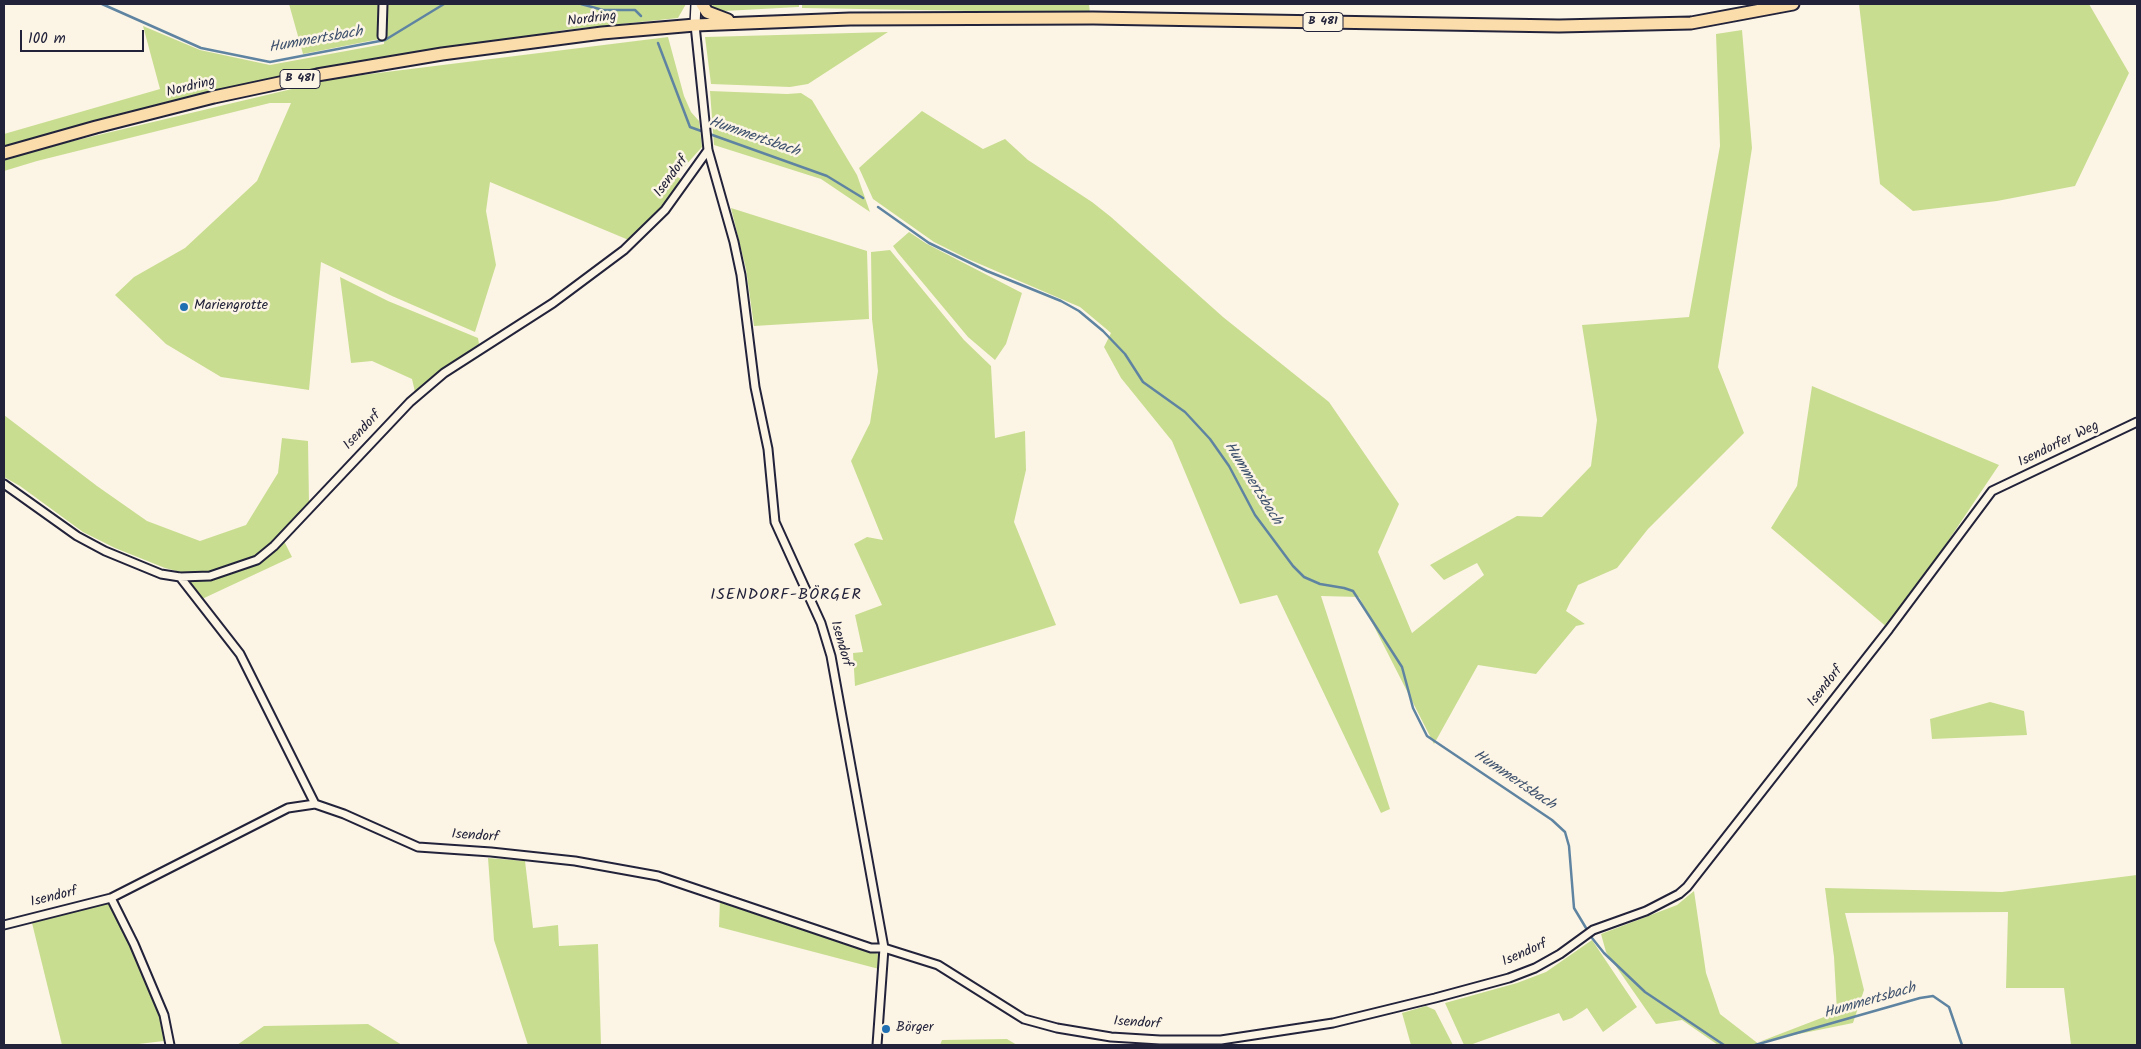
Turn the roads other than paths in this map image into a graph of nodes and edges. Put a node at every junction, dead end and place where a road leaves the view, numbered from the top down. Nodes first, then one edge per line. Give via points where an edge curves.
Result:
1 (383, 4) edge
2 (696, 4) edge
3 (702, 4) edge
4 (1793, 4) edge
5 (734, 22) junction
6 (695, 24) junction
7 (382, 36) dead end
8 (708, 150) junction
9 (4, 153) edge
10 (2137, 422) edge
11 (4, 484) edge
12 (1992, 491) joint
13 (180, 577) junction
14 (315, 804) junction
15 (111, 898) junction
16 (4, 925) edge
17 (884, 948) junction
18 (170, 1045) edge
19 (877, 1045) edge

1 - 7 street
2 - 6 street, Isendorf
3 - 5 main road via 707,12
4 - 5 main road, Nordring / B 481 via 1691,23 1559,26 1093,18
5 - 6 main road, Nordring / B 481
6 - 8 street, Isendorf
6 - 9 main road, Nordring / B 481 via 480,49 317,75 205,99
8 - 13 street, Isendorf via 665,210 624,250 553,304 444,373 410,402 257,560 210,576
8 - 17 street, Isendorf via 741,275 755,387 768,450 775,522 820,623 831,656
10 - 12 street, Isendorfer Weg
11 - 13 street, Isendorf via 77,536 105,551 161,574
12 - 17 street, Isendorf via 1890,629 1687,887 1663,903 1593,930 1535,968 1509,978 1333,1023 1221,1040 1160,1040 1111,1037 1024,1019 938,965
13 - 14 street via 240,654
14 - 15 street, Isendorf via 288,808
14 - 17 street, Isendorf via 418,847 576,861 658,876 871,948
15 - 16 street, Isendorf
15 - 18 street via 164,1015
17 - 19 street, Isendorf

